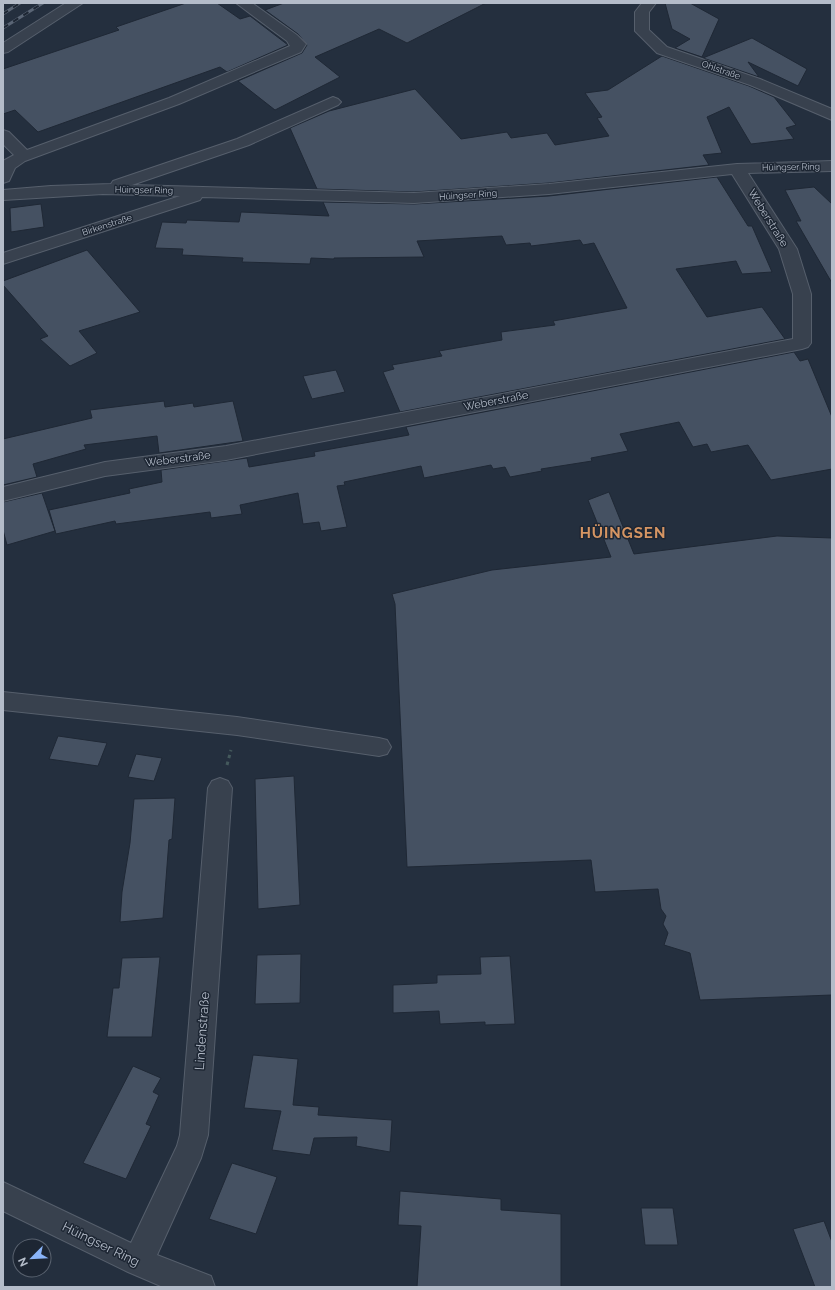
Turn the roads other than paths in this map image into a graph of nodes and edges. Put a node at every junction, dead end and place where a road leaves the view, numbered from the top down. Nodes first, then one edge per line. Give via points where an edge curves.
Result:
1 (76, 3) edge
2 (243, 3) edge
3 (649, 3) edge
4 (3, 49) edge
5 (333, 102) dead end
6 (832, 115) edge
7 (3, 135) edge
8 (24, 156) junction
9 (832, 166) edge
10 (737, 169) junction
11 (3, 178) edge
12 (103, 189) junction
13 (211, 192) junction
14 (3, 195) edge
15 (3, 258) edge
16 (3, 494) edge
17 (3, 701) edge
18 (379, 747) dead end
19 (220, 788) road end
20 (3, 1196) edge
21 (138, 1262) junction
22 (200, 1287) edge

1 - 4 street
2 - 8 street via 299,44 296,49 174,101
3 - 6 street, Ohlstraße via 642,12 642,31 662,50 755,82
5 - 12 street, Hüingser Ring via 243,142
7 - 8 street
8 - 11 street via 8,165
9 - 10 street, Hüingser Ring
10 - 13 street, Hüingser Ring via 549,189 414,198
10 - 16 street, Weberstraße via 788,249 802,294 802,343 226,453 105,469
12 - 13 street, Hüingser Ring
12 - 14 street, Hüingser Ring via 51,190
13 - 15 street, Birkenstraße
17 - 18 street via 238,726
19 - 21 street, Lindenstraße via 194,1135 191,1148
20 - 21 street, Hüingser Ring
21 - 22 street, Hüingser Ring

